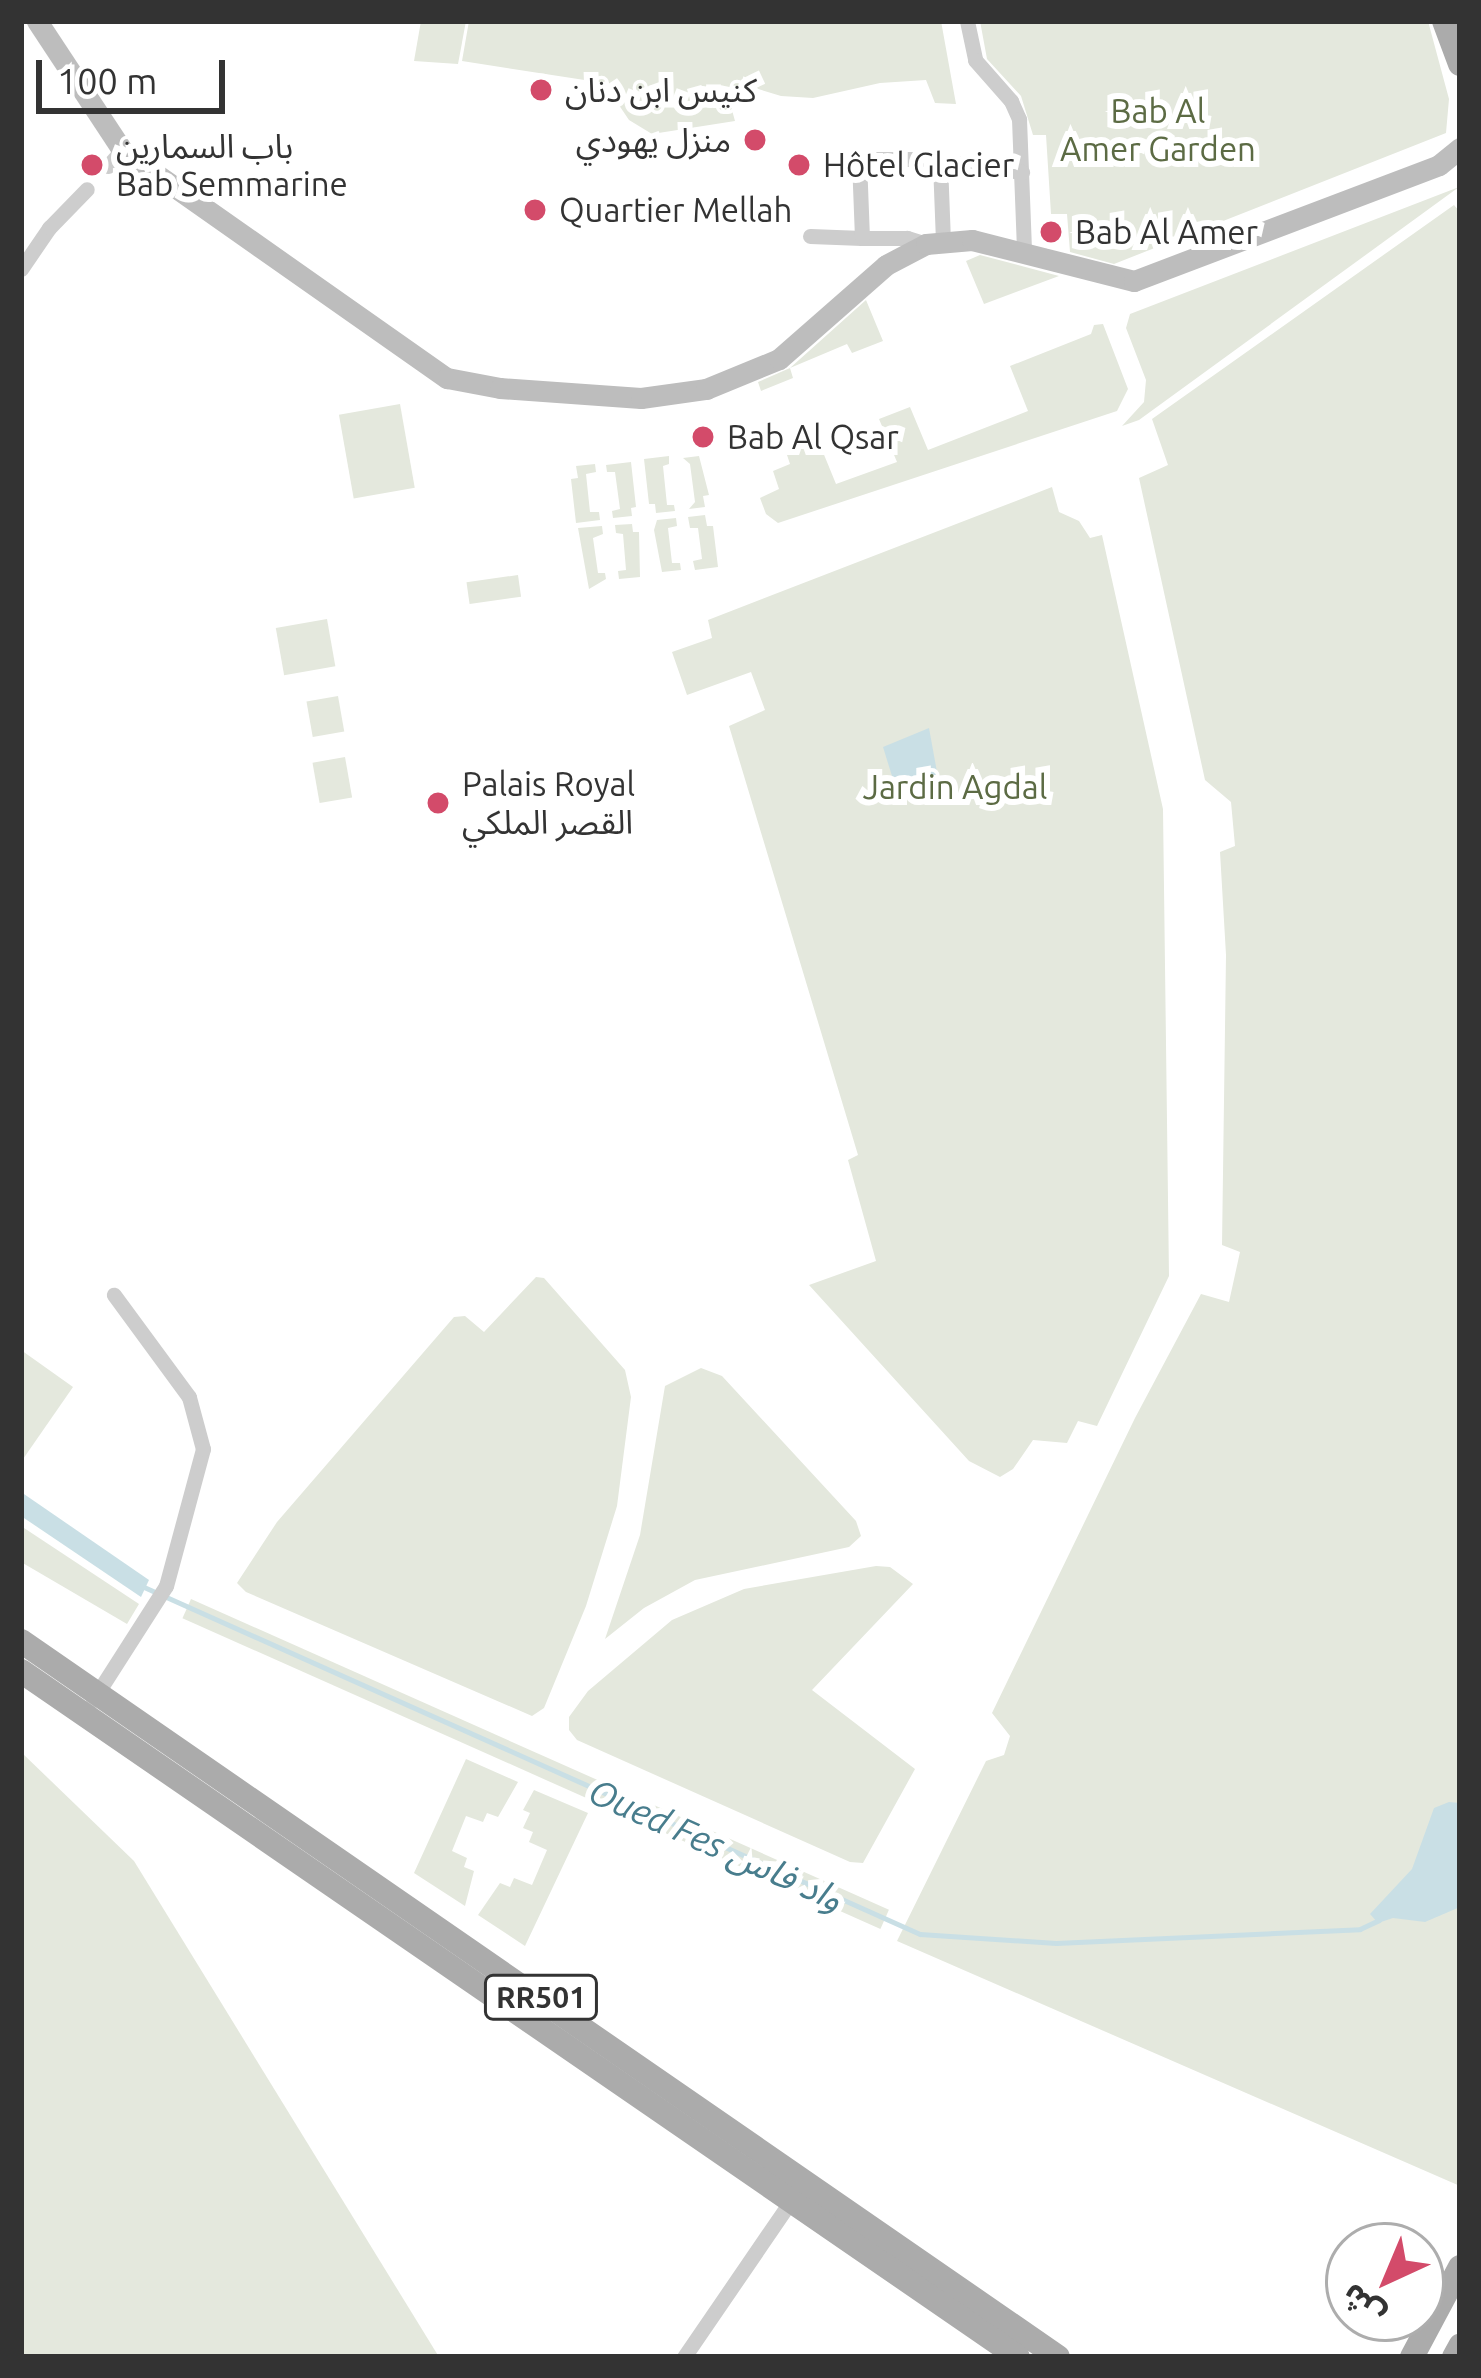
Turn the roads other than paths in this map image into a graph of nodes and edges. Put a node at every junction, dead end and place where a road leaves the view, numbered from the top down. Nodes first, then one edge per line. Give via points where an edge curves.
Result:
1 (37, 21) edge
2 (967, 21) edge
3 (1444, 21) edge
4 (1460, 64) edge
5 (1460, 148) edge
6 (940, 163) junction
7 (1450, 164) edge
8 (1022, 172) junction
9 (87, 189) dead end
10 (810, 236) dead end
11 (862, 238) junction
12 (934, 242) junction
13 (1024, 251) junction
14 (21, 269) edge
15 (114, 1295) dead end
16 (21, 1641) edge
17 (21, 1671) edge
18 (90, 1704) junction
19 (767, 2171) junction
20 (790, 2202) junction
21 (1460, 2266) edge
22 (1460, 2346) edge
23 (684, 2357) edge
24 (1018, 2357) edge
25 (1058, 2357) edge
26 (1412, 2357) edge
27 (1454, 2357) edge

1 - 12 street via 115,158 458,382 641,398 719,386 779,358 886,265
2 - 8 street via 975,60 1016,111
3 - 4 main road
5 - 7 street
6 - 8 street
6 - 11 street via 859,159
6 - 12 street
7 - 13 street via 1134,281
8 - 13 street
9 - 14 street
10 - 11 street
11 - 12 street
12 - 13 street
15 - 18 street via 198,1415 203,1449 166,1586
16 - 18 main road, RR501
17 - 18 main road, RR501
18 - 19 main road, RR501
19 - 20 main road, RR501
19 - 25 main road, RR501
20 - 23 street
20 - 24 main road, RR501
21 - 26 main road
22 - 27 main road

